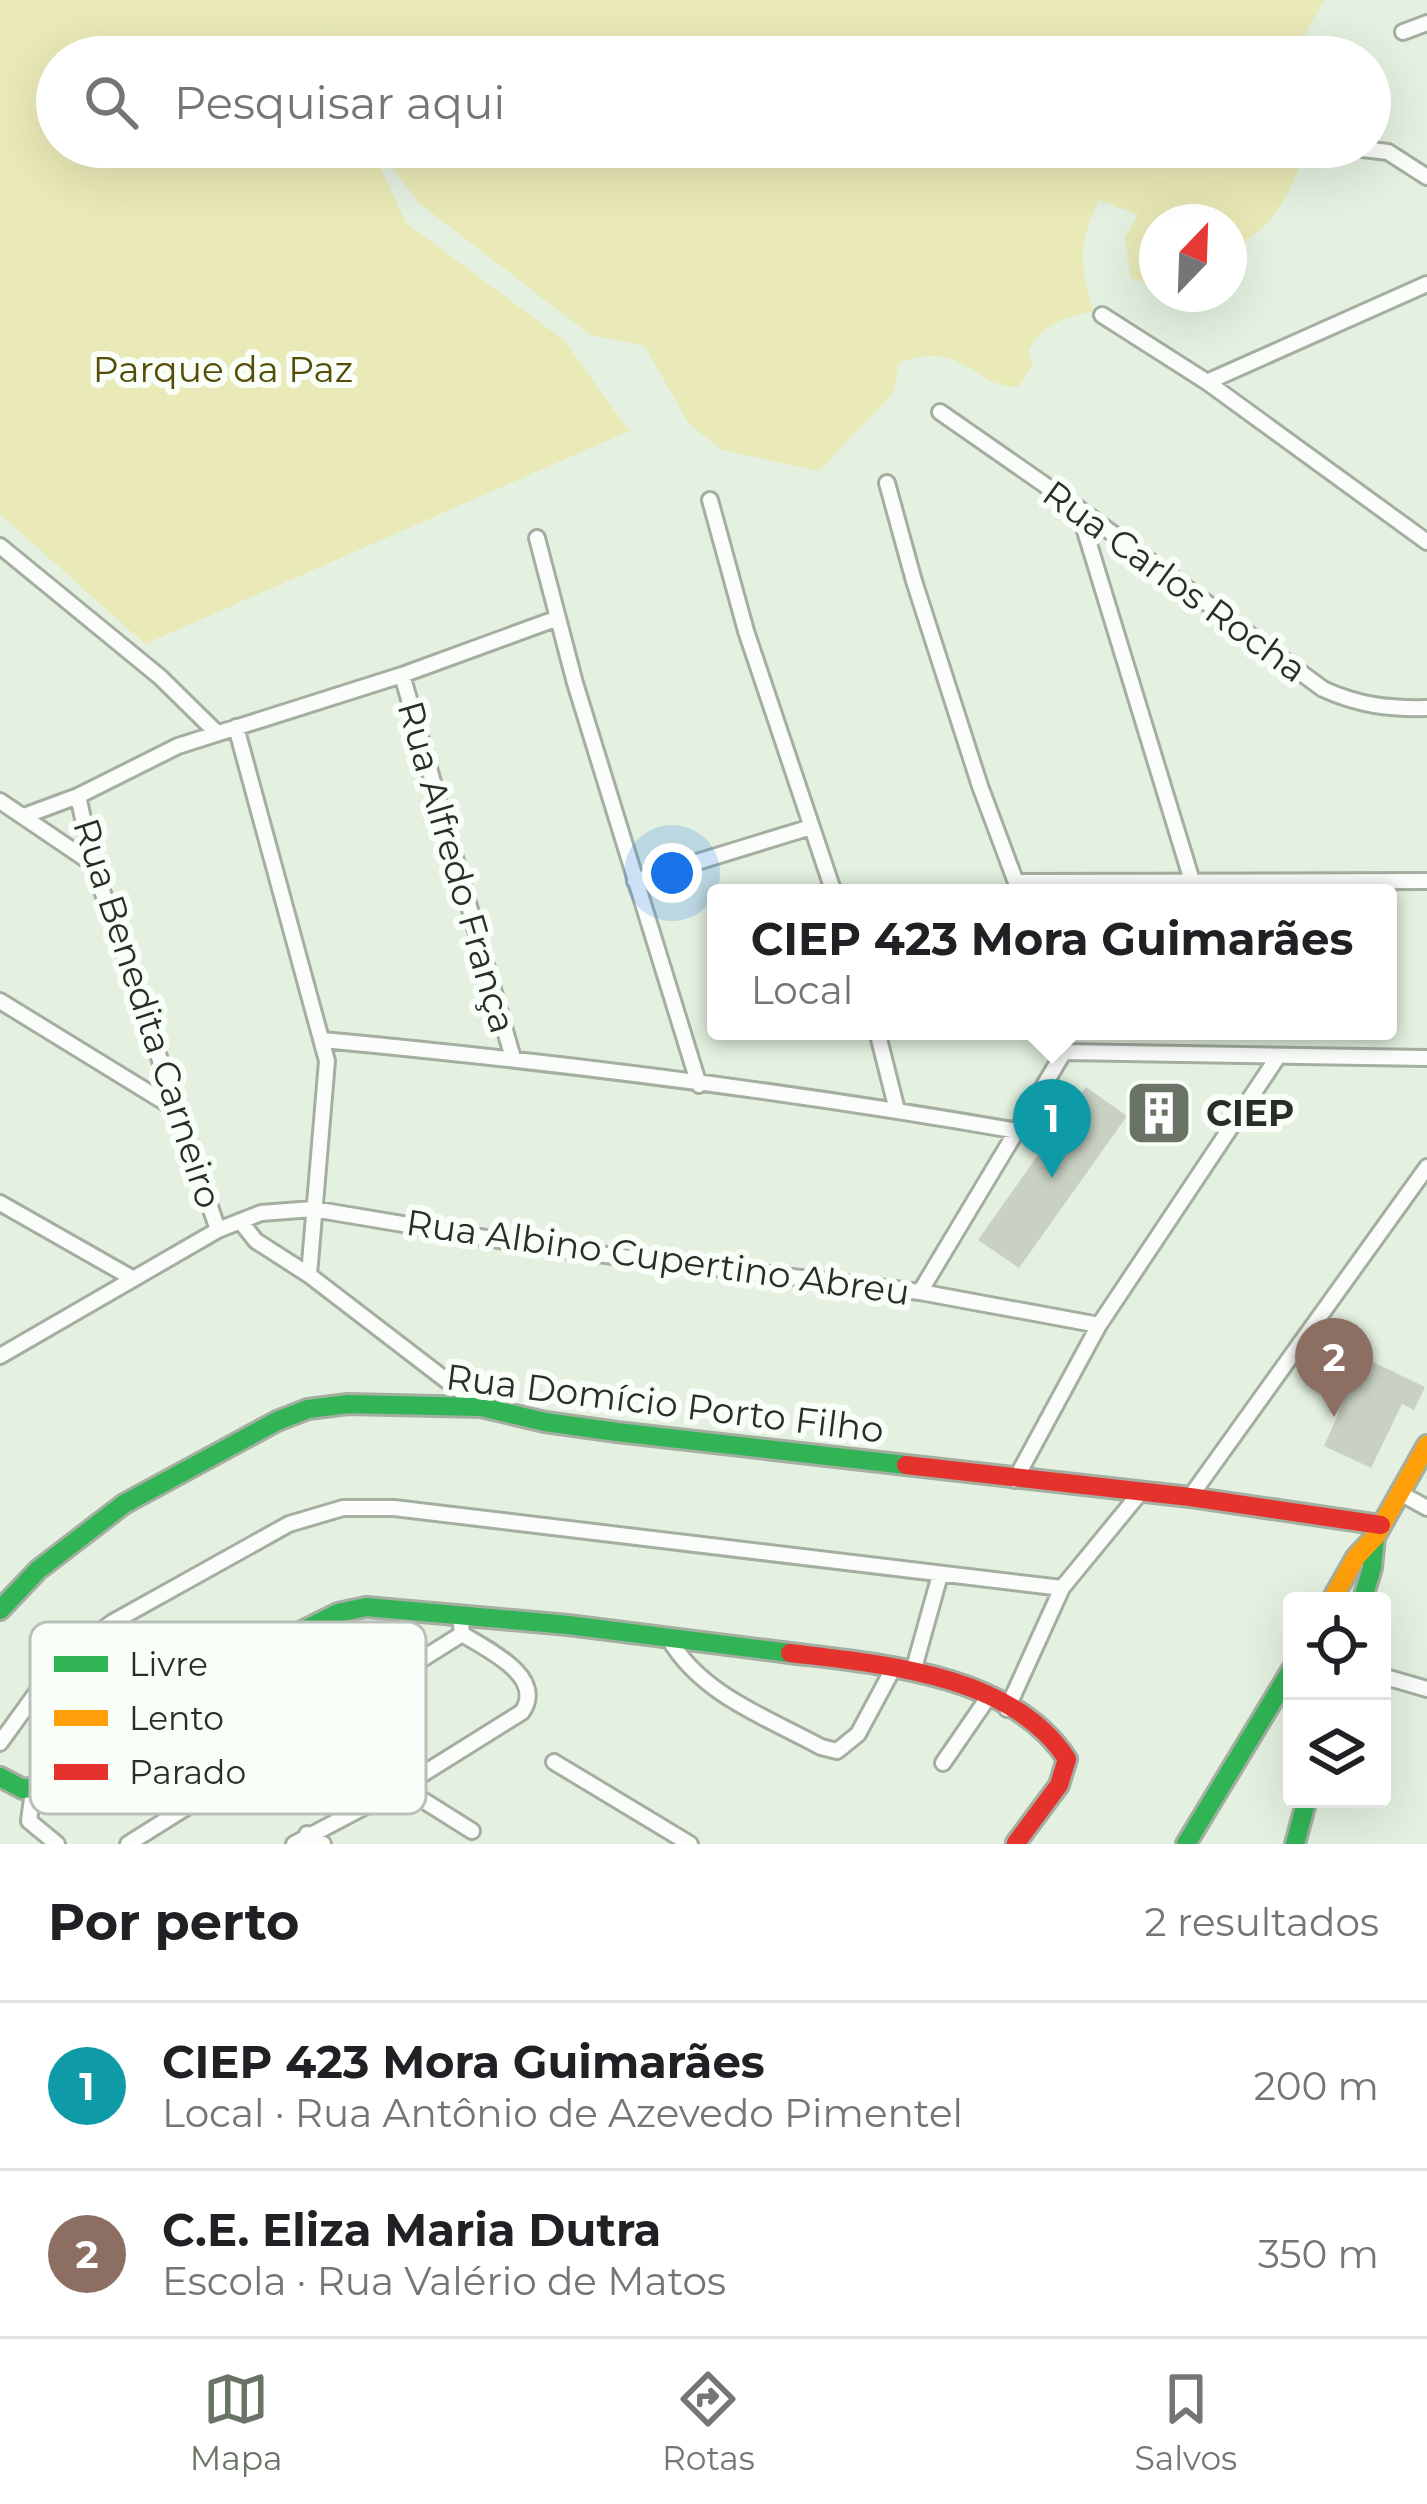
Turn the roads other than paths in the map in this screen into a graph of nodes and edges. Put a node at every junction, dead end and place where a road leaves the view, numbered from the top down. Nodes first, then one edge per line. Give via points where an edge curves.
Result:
1 (1427, 23) edge
2 (1403, 32) dead end
3 (1391, 154) edge
4 (1427, 177) edge
5 (1427, 284) edge
6 (1102, 315) dead end
7 (1207, 382) junction
8 (940, 412) dead end
9 (887, 483) dead end
10 (710, 500) dead end
11 (1078, 508) junction
12 (537, 538) dead end
13 (1427, 542) edge
14 (0, 546) edge
15 (558, 618) junction
16 (402, 675) junction
17 (1427, 707) edge
18 (236, 727) junction
19 (216, 732) junction
20 (78, 796) junction
21 (0, 801) edge
22 (24, 816) junction
23 (811, 827) junction
24 (93, 864) junction
25 (634, 880) junction
26 (1427, 881) edge
27 (830, 884) edge
28 (1017, 884) edge
29 (1193, 884) joint
30 (0, 1001) edge
31 (323, 1040) junction
32 (879, 1040) edge
33 (1061, 1040) edge
34 (1064, 1052) junction
35 (513, 1058) junction
36 (1276, 1058) junction
37 (1427, 1058) edge
38 (699, 1085) junction
39 (897, 1110) junction
40 (179, 1111) junction
41 (1018, 1131) junction
42 (1427, 1167) edge
43 (0, 1203) edge
44 (313, 1209) junction
45 (240, 1221) junction
46 (218, 1230) junction
47 (309, 1275) junction
48 (132, 1278) junction
49 (920, 1292) junction
50 (1100, 1324) junction
51 (0, 1356) edge
52 (481, 1407) junction
53 (1427, 1445) edge
54 (1015, 1480) junction
55 (1140, 1492) junction
56 (1400, 1493) junction
57 (1190, 1497) junction
58 (1427, 1508) edge
59 (1378, 1531) junction
60 (940, 1575) junction
61 (1062, 1588) junction
62 (1335, 1592) edge
63 (1365, 1592) edge
64 (0, 1610) edge
65 (113, 1622) edge
66 (321, 1622) edge
67 (461, 1624) junction
68 (669, 1640) junction
69 (426, 1647) edge
70 (904, 1668) junction
71 (1391, 1679) edge
72 (1283, 1684) edge
73 (1427, 1689) edge
74 (987, 1699) junction
75 (30, 1701) edge
76 (1007, 1709) junction
77 (0, 1743) edge
78 (554, 1762) dead end
79 (943, 1763) dead end
80 (426, 1772) edge
81 (0, 1777) edge
82 (30, 1791) edge
83 (426, 1802) edge
84 (1305, 1808) edge
85 (30, 1814) edge
86 (173, 1814) edge
87 (348, 1814) edge
88 (472, 1831) dead end
89 (308, 1834) junction
90 (1016, 1843) edge
91 (56, 1844) edge
92 (128, 1844) edge
93 (294, 1844) edge
94 (323, 1844) edge
95 (690, 1844) edge
96 (1186, 1844) edge
97 (1295, 1844) edge

1 - 2 street
3 - 4 street
5 - 7 street
6 - 7 street
7 - 13 street
8 - 11 street, Rua Carlos Rocha
9 - 28 street
10 - 23 street
11 - 17 street, Rua Carlos Rocha via 1323,689 1382,708
11 - 29 street
12 - 15 street
14 - 19 street
15 - 16 street
15 - 25 street
16 - 18 street
16 - 35 street, Rua Alfredo França
18 - 19 street
18 - 31 street
19 - 20 street
20 - 22 street
20 - 24 street, Rua Benedita Carneiro
21 - 22 street
22 - 24 street
23 - 25 street
23 - 27 street
24 - 40 street, Rua Benedita Carneiro
25 - 38 street
26 - 29 street
30 - 40 street
31 - 35 street
31 - 44 street
32 - 39 street
33 - 34 street
34 - 36 street
34 - 41 street
35 - 38 street
36 - 37 street
36 - 50 street
38 - 39 street
39 - 41 street
40 - 46 street, Rua Benedita Carneiro
41 - 49 street
42 - 57 street
43 - 48 street
44 - 45 street, Rua Albino Cupertino Abreu
44 - 47 street
44 - 49 street, Rua Albino Cupertino Abreu via 546,1248
45 - 46 street, Rua Albino Cupertino Abreu
45 - 47 street, Rua Benedita Carneiro
46 - 48 street, Rua Albino Cupertino Abreu
47 - 52 street, Rua Benedita Carneiro
48 - 51 street, Rua Albino Cupertino Abreu
49 - 50 street, Rua Albino Cupertino Abreu
50 - 54 street
52 - 54 street, Rua Domício Porto Filho via 545,1422
52 - 64 street, Rua Domício Porto Filho via 348,1404 278,1420 124,1504
53 - 56 street
54 - 55 street, Rua Domício Porto Filho
55 - 57 street, Rua Domício Porto Filho
55 - 61 street
56 - 58 street
56 - 59 street
57 - 59 street, Rua Domício Porto Filho
59 - 62 street
59 - 63 street
60 - 61 street
60 - 65 street via 343,1508 289,1524
60 - 70 street
61 - 76 street
66 - 67 street via 366,1607
67 - 68 street
67 - 69 street
67 - 80 street via 522,1678 529,1702
68 - 70 street
68 - 70 street via 709,1686 837,1751
70 - 74 street
71 - 73 street
72 - 96 street
74 - 76 street
74 - 79 street
75 - 77 street
76 - 90 street via 1052,1738 1067,1759 1059,1785
78 - 95 street
81 - 82 street
83 - 88 street
84 - 97 street
85 - 91 street
86 - 92 street
87 - 89 street
89 - 93 street
89 - 94 street

